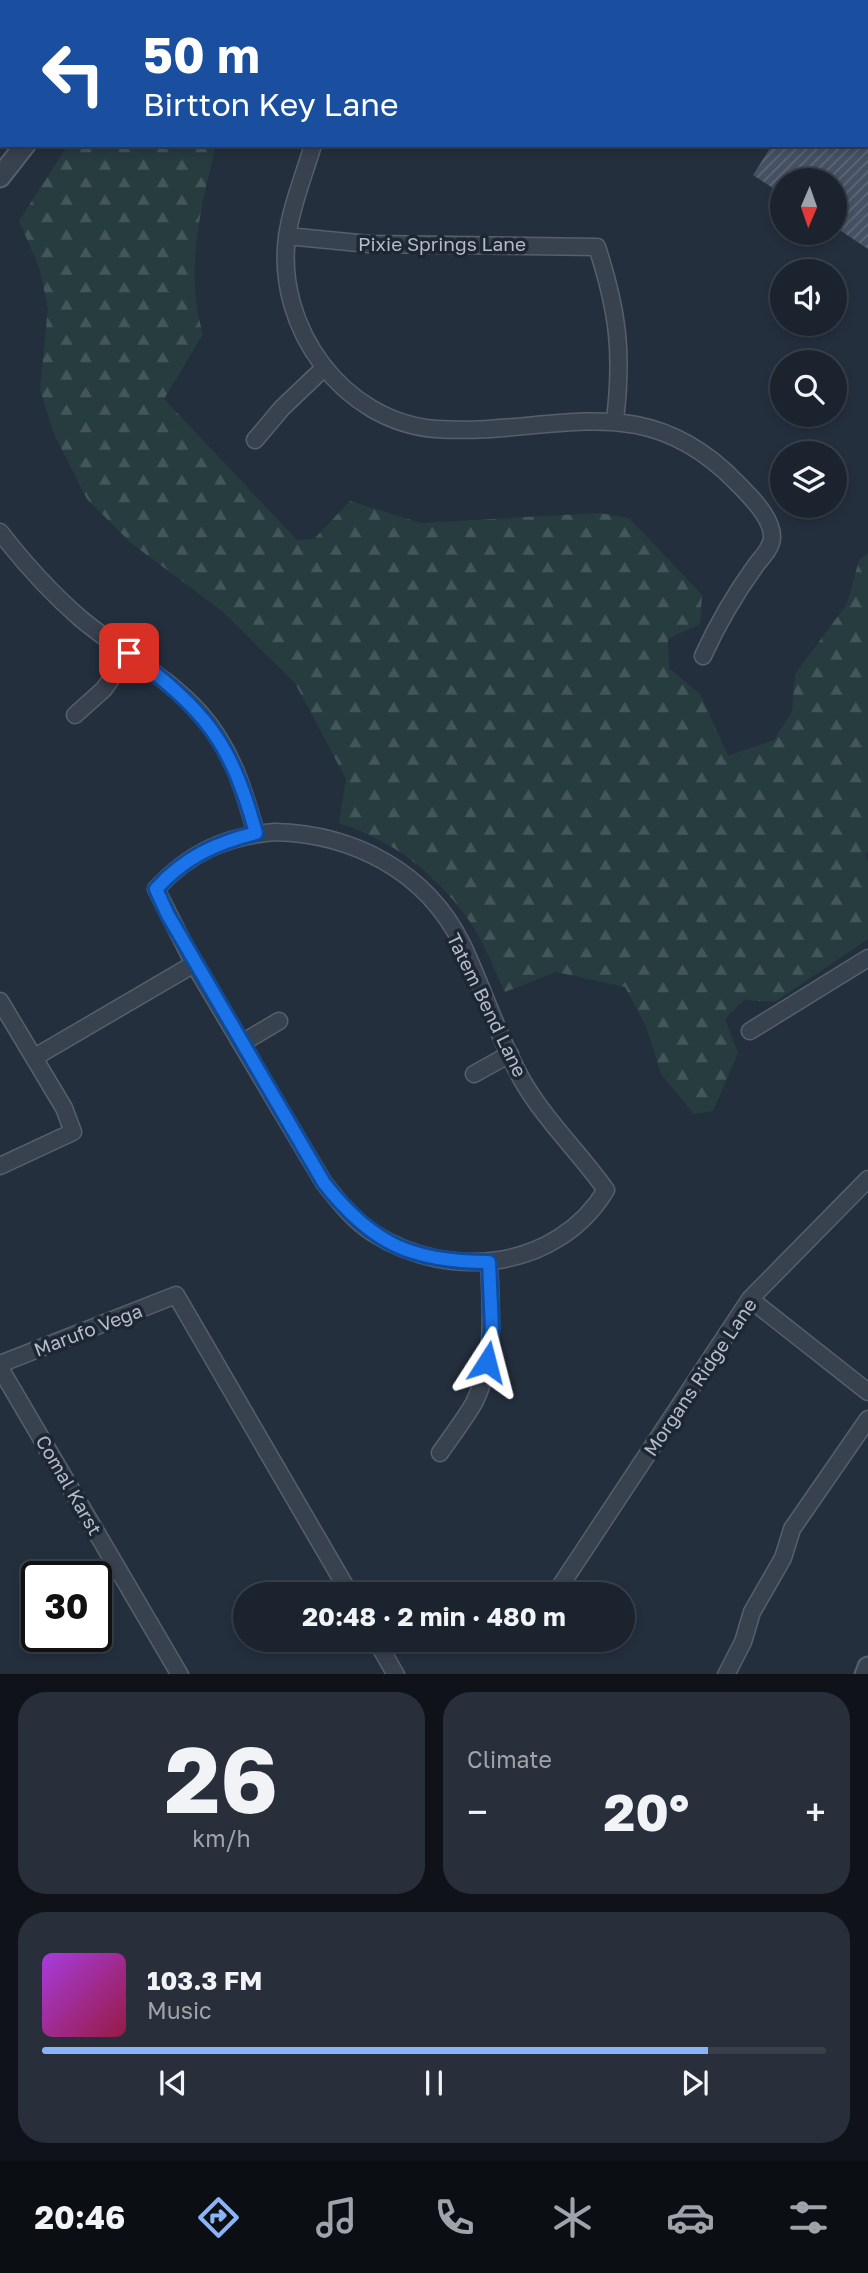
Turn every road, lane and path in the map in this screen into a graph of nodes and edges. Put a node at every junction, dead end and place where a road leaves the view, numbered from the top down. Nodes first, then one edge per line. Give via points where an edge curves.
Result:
1 (23, 147) edge
2 (312, 147) edge
3 (0, 177) edge
4 (287, 236) junction
5 (324, 368) junction
6 (615, 420) junction
7 (255, 440) dead end
8 (0, 532) edge
9 (129, 653) junction
10 (703, 656) dead end
11 (75, 715) dead end
12 (256, 833) junction
13 (868, 958) edge
14 (194, 964) junction
15 (0, 1001) edge
16 (279, 1021) dead end
17 (750, 1031) dead end
18 (242, 1043) junction
19 (510, 1054) junction
20 (35, 1057) junction
21 (474, 1074) dead end
22 (0, 1166) edge
23 (868, 1179) edge
24 (489, 1262) junction
25 (750, 1298) junction
26 (0, 1366) edge
27 (868, 1392) edge
28 (868, 1419) edge
29 (440, 1453) dead end
30 (343, 1582) edge
31 (563, 1582) edge
32 (383, 1652) edge
33 (179, 1674) edge
34 (395, 1674) edge
35 (727, 1674) edge

1 - 3 street
2 - 4 street
4 - 5 street via 290,294 298,321
4 - 6 street, Pixie Springs Lane via 369,244 597,247 618,325
5 - 6 street via 344,389 375,409 434,429
5 - 7 street
6 - 10 street via 661,431 693,447 723,469 765,517 772,537 770,546 718,622
8 - 9 street via 47,587
9 - 11 street via 104,689
9 - 12 street via 191,705 222,743 239,775
12 - 14 street, Tatem Bend Lane via 205,849 177,866 156,889
12 - 19 street, Tatem Bend Lane via 332,837 389,863 416,885 460,940
13 - 17 street
14 - 18 street
14 - 20 street
15 - 20 street
16 - 18 street
18 - 24 street via 324,1183 348,1213 412,1253
19 - 21 street
19 - 24 street, Tatem Bend Lane via 546,1115 607,1190 592,1213 552,1244
20 - 22 street via 73,1132
23 - 25 street, Morgans Ridge Lane
24 - 29 street via 492,1329 487,1362 474,1402
25 - 27 street
25 - 31 street, Morgans Ridge Lane
26 - 30 street, Marufo Vega via 176,1296
26 - 33 street, Comal Karst
28 - 35 street via 792,1529 783,1558 752,1612
32 - 34 street

